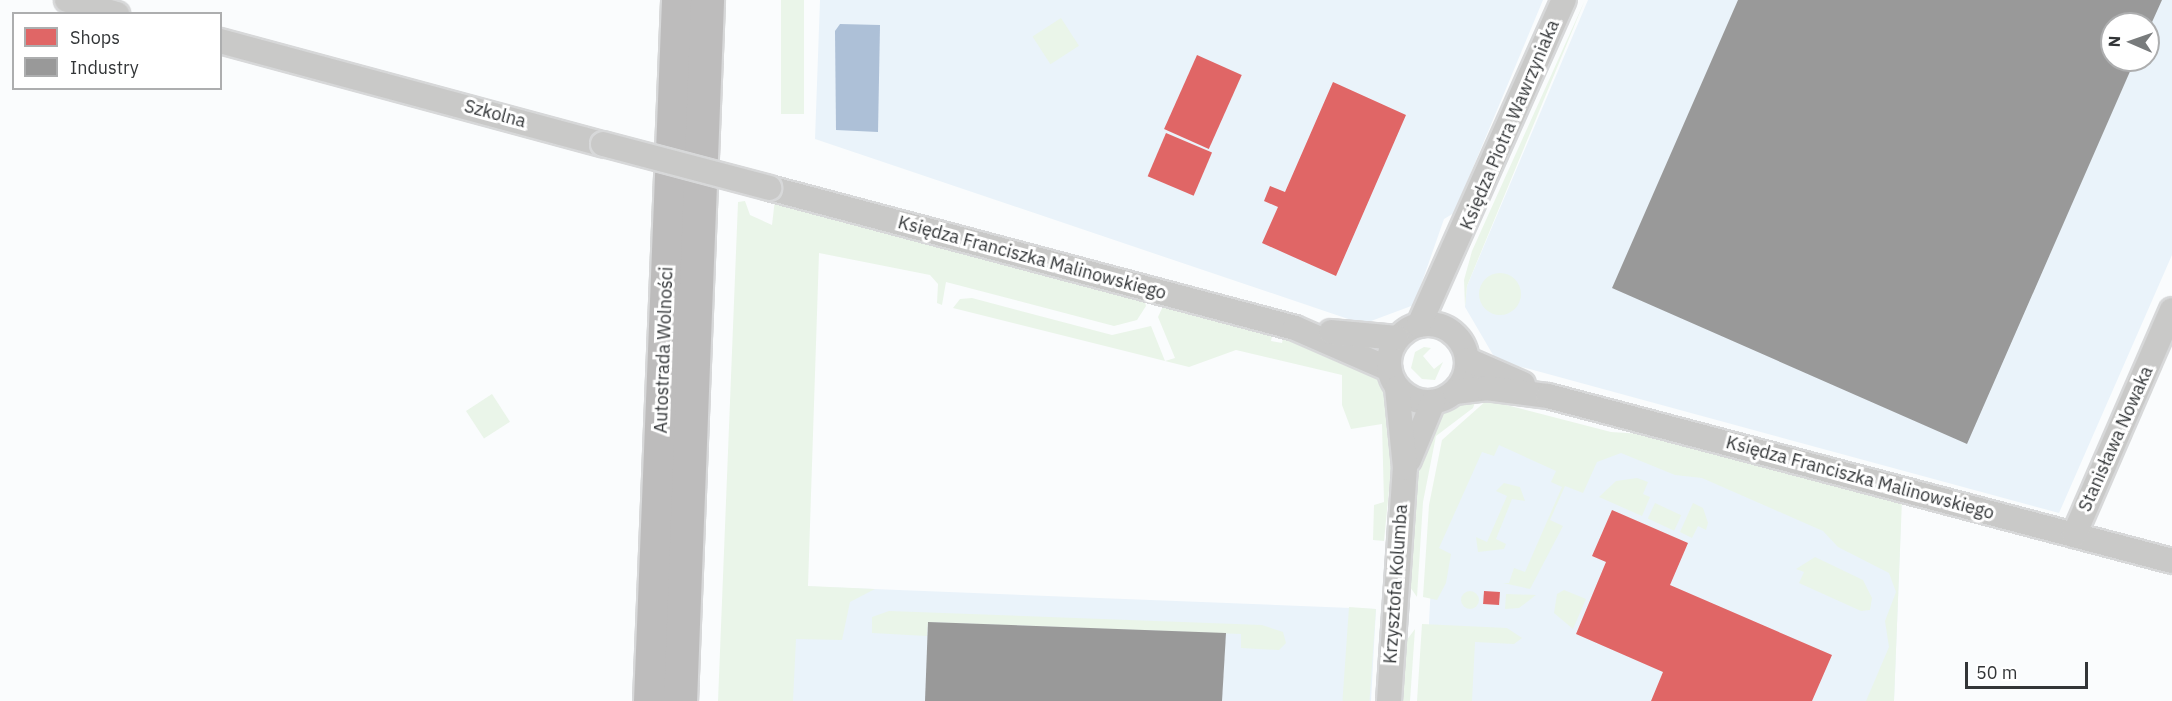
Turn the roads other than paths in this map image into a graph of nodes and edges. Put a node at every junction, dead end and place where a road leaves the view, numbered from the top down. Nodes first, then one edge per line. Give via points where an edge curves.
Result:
1 (67, 0) edge
2 (678, 0) edge
3 (707, 0) edge
4 (1564, 0) edge
5 (110, 12) edge
6 (222, 42) edge
7 (769, 188) joint
8 (1456, 249) junction
9 (2172, 310) edge
10 (1419, 324) junction
11 (1295, 328) junction
12 (1454, 333) junction
13 (1398, 338) junction
14 (1468, 360) junction
15 (1393, 379) junction
16 (1455, 392) junction
17 (1548, 396) junction
18 (1433, 402) junction
19 (1405, 468) junction
20 (2074, 535) junction
21 (2172, 561) edge
22 (650, 701) edge
23 (680, 701) edge
24 (1389, 701) edge

1 - 5 street
2 - 22 highway, Autostrada Wolności
3 - 23 highway, Autostrada Wolności
4 - 8 street, Księdza Piotra Wawrzyniaka
6 - 7 street, Szkolna, bridge
7 - 11 street, Księdza Franciszka Malinowskiego
8 - 10 street, Księdza Piotra Wawrzyniaka
8 - 12 street, Księdza Piotra Wawrzyniaka via 1449,303
9 - 20 street, Stanisława Nowaka
10 - 12 street
10 - 13 street
11 - 13 street, Księdza Franciszka Malinowskiego
11 - 15 street, Księdza Franciszka Malinowskiego
12 - 14 street
13 - 15 street
14 - 16 street
14 - 17 street, Księdza Franciszka Malinowskiego
15 - 18 street via 1413,400
15 - 19 street, Krzysztofa Kolumba
16 - 17 street, Księdza Franciszka Malinowskiego via 1486,388
16 - 18 street
17 - 20 street, Księdza Franciszka Malinowskiego
18 - 19 street, Krzysztofa Kolumba
19 - 24 street, Krzysztofa Kolumba
20 - 21 street, Księdza Franciszka Malinowskiego

